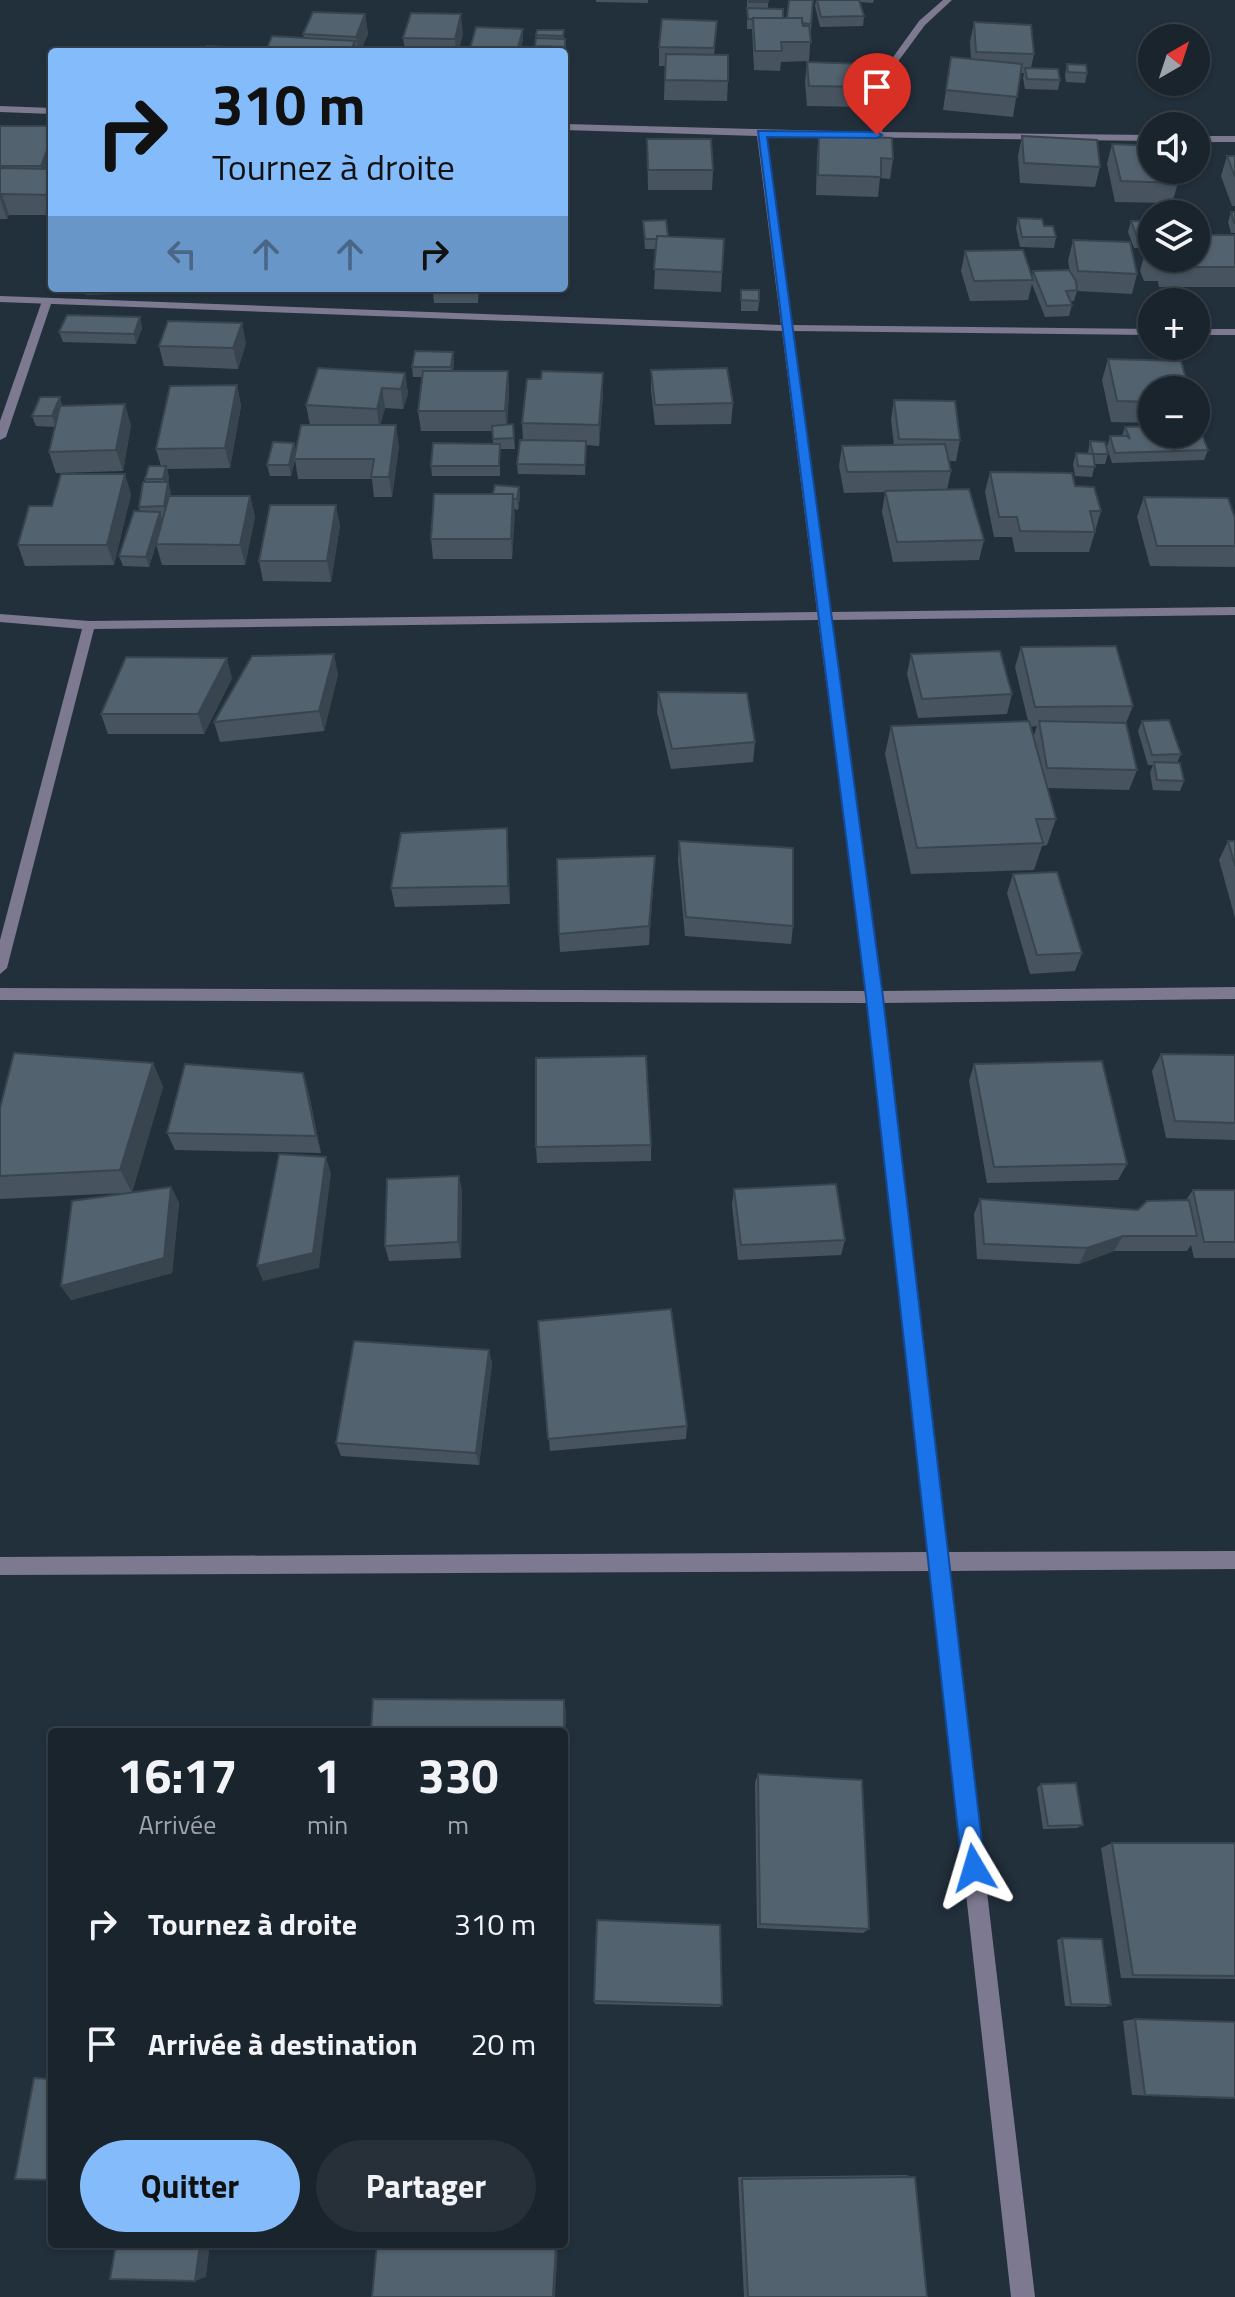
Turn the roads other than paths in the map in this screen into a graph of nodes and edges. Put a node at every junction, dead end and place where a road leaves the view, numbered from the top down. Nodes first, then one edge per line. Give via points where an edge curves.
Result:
1 (948, 0) edge
2 (0, 109) edge
3 (48, 111) edge
4 (568, 127) edge
5 (761, 133) junction
6 (877, 135) junction
7 (1138, 138) edge
8 (1210, 139) edge
9 (1235, 139) edge
10 (0, 299) edge
11 (47, 301) junction
12 (787, 328) junction
13 (1138, 332) edge
14 (1210, 332) edge
15 (1235, 332) edge
16 (0, 437) edge
17 (1235, 611) edge
18 (824, 616) junction
19 (0, 618) edge
20 (89, 625) junction
21 (0, 968) edge
22 (1235, 993) edge
23 (0, 994) edge
24 (874, 997) junction
25 (1235, 1560) edge
26 (938, 1561) junction
27 (0, 1566) edge
28 (1023, 2297) edge

1 - 6 street via 922,23 890,67
2 - 3 street
4 - 5 street
5 - 6 street
5 - 12 street
6 - 7 street
8 - 9 street
10 - 11 street
11 - 12 street
11 - 16 street
12 - 13 street
12 - 18 street
14 - 15 street
17 - 18 street
18 - 20 street
18 - 24 street
19 - 20 street
20 - 21 street
22 - 24 street
23 - 24 street
24 - 26 street
25 - 26 street
26 - 27 street
26 - 28 street

